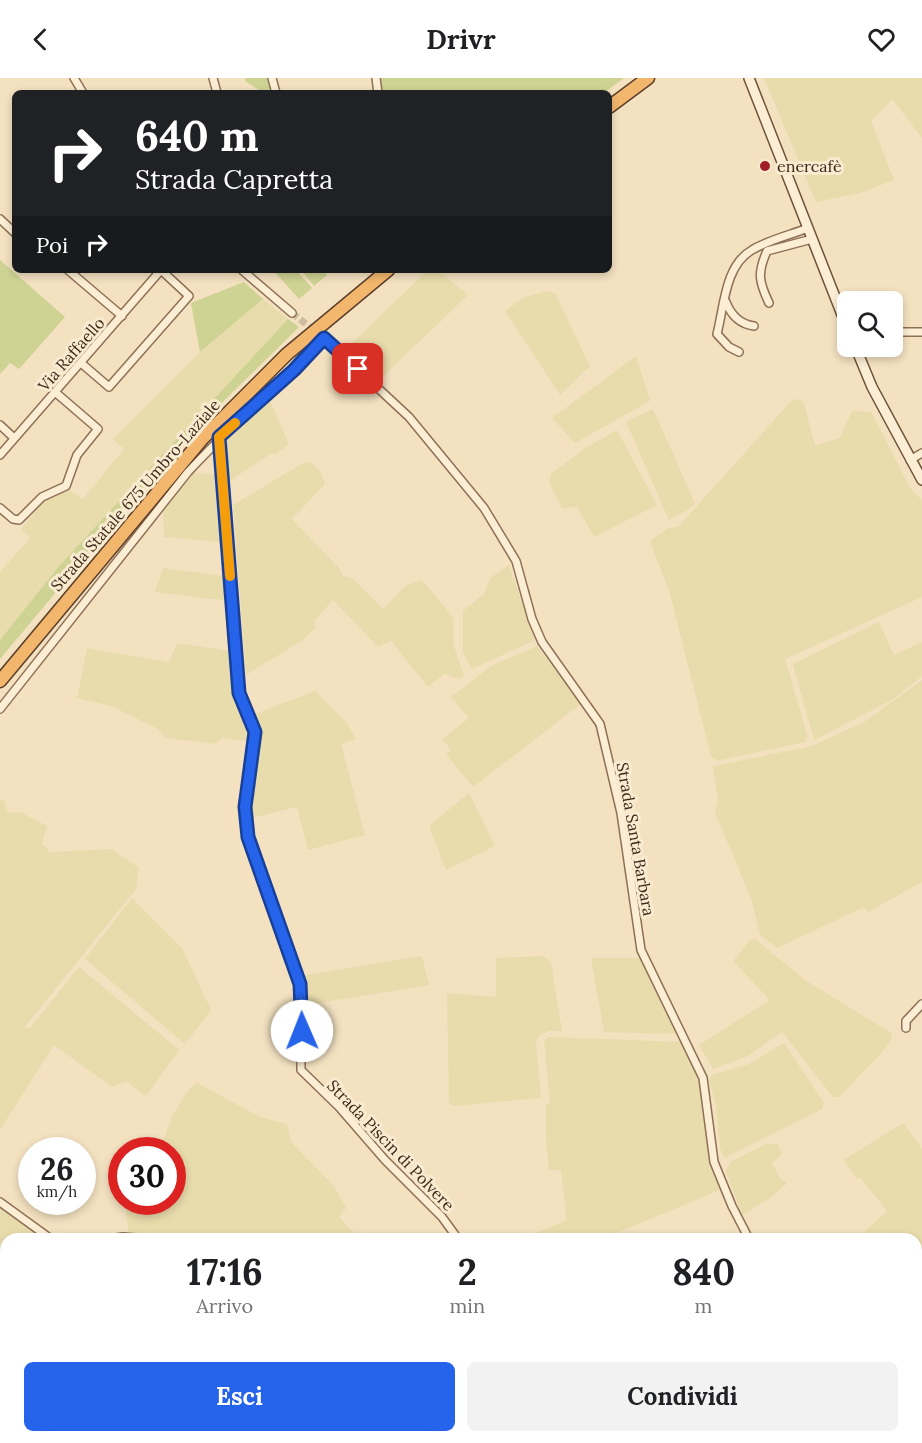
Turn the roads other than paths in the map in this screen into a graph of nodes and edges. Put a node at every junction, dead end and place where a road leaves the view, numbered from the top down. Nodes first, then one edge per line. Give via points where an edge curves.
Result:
1 (635, 78) edge
2 (648, 78) edge
3 (749, 78) edge
4 (612, 95) edge
5 (612, 105) edge
6 (0, 219) edge
7 (808, 228) junction
8 (12, 230) edge
9 (812, 239) junction
10 (72, 273) edge
11 (158, 273) edge
12 (164, 273) edge
13 (245, 273) edge
14 (371, 273) edge
15 (384, 273) edge
16 (726, 302) junction
17 (837, 302) edge
18 (769, 303) dead end
19 (292, 313) tunnel mouth
20 (122, 316) junction
21 (754, 326) dead end
22 (903, 332) edge
23 (922, 332) edge
24 (739, 351) dead end
25 (860, 357) edge
26 (81, 363) junction
27 (55, 392) junction
28 (0, 425) edge
29 (219, 437) junction
30 (14, 438) junction
31 (922, 453) edge
32 (0, 455) edge
33 (910, 460) junction
34 (922, 480) edge
35 (0, 508) edge
36 (0, 669) edge
37 (0, 681) edge
38 (0, 709) edge
39 (922, 1004) edge
40 (906, 1028) dead end
41 (0, 1202) edge
42 (43, 1233) edge
43 (454, 1233) edge
44 (746, 1233) edge

1 - 4 highway
2 - 5 highway
3 - 7 main road
6 - 8 street
7 - 9 main road
7 - 16 street via 750,250 736,265
9 - 17 main road
9 - 18 street via 766,251 759,268
10 - 20 street
11 - 20 street, Via Raffaello
12 - 26 street via 189,296 109,387
13 - 19 street
14 - 36 highway, Strada Statale 675 Umbro-Laziale via 283,347 225,403 172,461
15 - 37 highway, Strada Statale 675 Umbro-Laziale via 287,354 203,438
16 - 21 street via 731,314
16 - 24 street via 717,334
20 - 26 street, Via Raffaello
22 - 23 street
25 - 33 main road
26 - 27 street, Via Raffaello
27 - 30 street, Via Raffaello
27 - 35 street via 98,429 76,455 66,486 42,497 20,520
28 - 30 street
29 - 38 street
29 - 43 street, Strada Piscin di Polvere via 239,693 255,732 245,807 248,837 300,984 301,1070
29 - 44 street, Strada Santa Barbara via 324,338 409,417 484,508 516,561 542,642 600,724 621,813 641,950 703,1078 714,1162
30 - 32 street, Via Raffaello
31 - 33 street
33 - 34 main road
39 - 40 street via 906,1021
41 - 42 street

